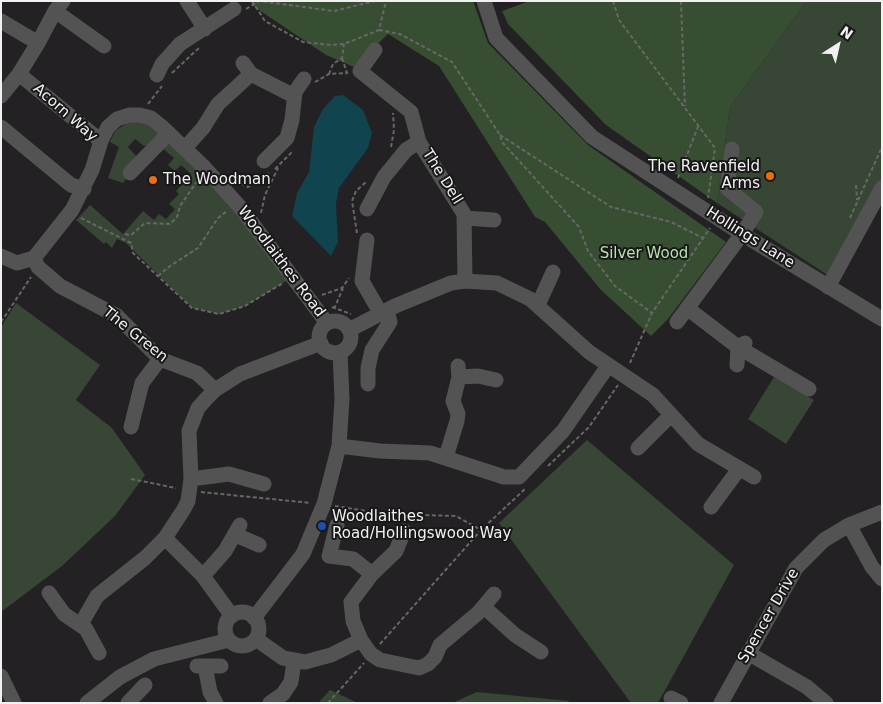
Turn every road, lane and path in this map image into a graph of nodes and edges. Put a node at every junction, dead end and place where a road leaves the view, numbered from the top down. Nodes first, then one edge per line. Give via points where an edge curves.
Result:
1 (187, 1) edge
2 (375, 1) edge
3 (386, 1) edge
4 (484, 1) edge
5 (613, 1) edge
6 (681, 1) edge
7 (253, 2) edge
8 (59, 6) edge
9 (237, 12) joint
10 (1, 21) edge
11 (206, 29) junction
12 (378, 30) junction
13 (38, 44) junction
14 (344, 44) junction
15 (104, 46) dead end
16 (200, 47) dead end
17 (375, 50) dead end
18 (342, 58) junction
19 (347, 73) junction
20 (19, 74) junction
21 (329, 74) junction
22 (352, 75) dead end
23 (162, 80) junction
24 (309, 81) joint
25 (1, 96) edge
26 (294, 96) junction
27 (406, 106) junction
28 (685, 108) junction
29 (140, 114) junction
30 (699, 124) junction
31 (1, 127) edge
32 (168, 133) junction
33 (500, 135) junction
34 (101, 141) junction
35 (419, 142) junction
36 (882, 147) edge
37 (185, 148) junction
38 (732, 149) dead end
39 (294, 150) dead end
40 (388, 152) dead end
41 (272, 163) junction
42 (202, 165) junction
43 (130, 173) dead end
44 (372, 176) dead end
45 (219, 183) junction
46 (856, 184) dead end
47 (882, 188) edge
48 (84, 189) junction
49 (673, 189) junction
50 (858, 203) junction
51 (237, 204) junction
52 (367, 209) dead end
53 (70, 213) junction
54 (712, 214) junction
55 (465, 218) junction
56 (850, 218) dead end
57 (494, 220) dead end
58 (257, 230) junction
59 (125, 234) dead end
60 (742, 234) junction
61 (703, 238) junction
62 (363, 240) joint
63 (1, 256) edge
64 (36, 263) junction
65 (553, 272) dead end
66 (158, 276) junction
67 (351, 276) dead end
68 (293, 278) junction
69 (465, 281) junction
70 (343, 286) junction
71 (828, 287) junction
72 (323, 300) dead end
73 (327, 304) dead end
74 (538, 305) junction
75 (687, 308) junction
76 (334, 309) junction
77 (384, 312) junction
78 (357, 315) dead end
79 (882, 319) edge
80 (1, 322) edge
81 (677, 322) dead end
82 (327, 323) junction
83 (349, 330) junction
84 (321, 343) junction
85 (742, 345) junction
86 (340, 352) junction
87 (160, 359) junction
88 (737, 365) dead end
89 (608, 366) junction
90 (496, 380) dead end
91 (368, 384) dead end
92 (809, 389) dead end
93 (215, 390) junction
94 (671, 415) junction
95 (131, 427) dead end
96 (339, 446) junction
97 (638, 448) dead end
98 (446, 457) junction
99 (739, 469) junction
100 (754, 477) dead end
101 (131, 479) dead end
102 (264, 484) dead end
103 (190, 485) junction
104 (324, 504) junction
105 (710, 507) dead end
106 (882, 512) edge
107 (337, 525) dead end
108 (849, 525) junction
109 (481, 530) dead end
110 (404, 532) dead end
111 (165, 538) junction
112 (259, 545) dead end
113 (372, 574) junction
114 (203, 576) junction
115 (882, 579) edge
116 (49, 593) dead end
117 (494, 594) dead end
118 (484, 607) junction
119 (232, 616) junction
120 (254, 618) junction
121 (81, 624) junction
122 (256, 639) junction
123 (229, 640) junction
124 (361, 640) junction
125 (541, 652) dead end
126 (748, 652) junction
127 (99, 653) dead end
128 (371, 654) junction
129 (294, 662) junction
130 (207, 666) dead end
131 (1, 676) edge
132 (145, 685) dead end
133 (14, 703) edge
134 (87, 703) edge
135 (128, 703) edge
136 (216, 703) edge
137 (270, 703) edge
138 (328, 703) edge
139 (721, 703) edge
140 (826, 703) edge

1 - 11 street
2 - 7 path via 334,11
3 - 12 path
4 - 49 street, Hollings Lane via 496,38 592,137
5 - 28 path via 619,20
6 - 28 path
7 - 9 path
7 - 14 path via 265,22 303,42
8 - 13 street
8 - 15 street
9 - 11 street
10 - 13 street
11 - 23 street via 176,48 162,64
12 - 14 path
12 - 33 path via 400,34 452,62
13 - 20 street
14 - 18 path
16 - 23 path
17 - 27 street via 360,71
18 - 19 path
18 - 21 path via 333,64
19 - 21 path
19 - 22 path
20 - 25 street
20 - 34 street, Acorn Way
21 - 24 path
23 - 29 path
24 - 26 street
26 - 37 street via 247,69
26 - 41 street via 287,138
27 - 35 street, The Dell via 413,117
27 - 40 path
28 - 30 path
29 - 32 street, Woodlaithes Road via 151,118
29 - 34 street via 117,119 108,127
30 - 49 path
30 - 54 path via 715,148
31 - 48 street via 70,185
32 - 37 street, Woodlaithes Road
32 - 43 street
33 - 61 path via 611,207 671,222
33 - 61 path via 502,142 579,227 588,252 615,286 652,313
34 - 48 street, Acorn Way
35 - 52 street via 406,150 384,178
35 - 55 street, The Dell
36 - 50 path
37 - 42 street, Woodlaithes Road
38 - 60 street via 727,188 756,212
39 - 41 path
41 - 45 path via 248,187 226,176
41 - 58 path
42 - 45 street, Woodlaithes Road
42 - 59 path via 199,178 170,224 145,223 131,235
44 - 62 path via 352,201
45 - 51 street, Woodlaithes Road
46 - 50 path
47 - 71 street
48 - 53 street, Acorn Way
49 - 54 street, Hollings Lane
50 - 56 path
51 - 58 street, Woodlaithes Road
51 - 66 path via 218,218 198,248
53 - 64 street, Acorn Way
53 - 66 path via 131,243 133,253
54 - 60 street, Hollings Lane
54 - 61 path
55 - 57 street, The Dell
55 - 69 street, The Dell
58 - 68 street, Woodlaithes Road
60 - 71 street, Hollings Lane
60 - 75 street
62 - 77 street via 362,281
63 - 64 street via 17,263
64 - 80 path
64 - 87 street, The Green via 49,278 72,294 117,316
65 - 74 street
66 - 68 path via 192,308 219,314 245,306
67 - 70 path
68 - 82 street, Woodlaithes Road
69 - 74 street via 497,283
69 - 77 street via 433,290
70 - 72 path via 319,296
70 - 76 path
71 - 79 street, Hollings Lane
73 - 76 path
74 - 89 street
75 - 81 street
75 - 85 street
76 - 78 path
77 - 83 street
77 - 91 street via 390,322 372,350
82 - 83 street, Woodlaithes Road via 340,322
82 - 84 street, Woodlaithes Road via 320,332
83 - 86 street via 350,342
84 - 86 street via 328,352
84 - 93 street via 240,374
85 - 88 street
85 - 92 street
86 - 96 street
87 - 93 street, The Green via 197,372
87 - 95 street via 142,383
89 - 94 street via 653,395
89 - 98 street via 563,431 519,477 504,477
90 - 98 street via 458,371 453,396 457,421
93 - 103 street via 198,408 188,431
94 - 97 street
94 - 99 street via 698,444
96 - 98 street
96 - 104 street
99 - 100 street
99 - 105 street
101 - 103 path
102 - 103 street via 229,474
103 - 104 path
103 - 111 street via 184,509
104 - 109 path via 386,514 456,516
104 - 120 street via 303,554
106 - 108 street, Spencer Drive
107 - 113 street via 329,556 353,559
108 - 115 street
108 - 126 street, Spencer Drive via 824,540 796,568
110 - 113 street via 396,550
111 - 114 street
111 - 121 street via 97,596
112 - 114 street via 238,530
113 - 124 street via 351,602 353,621
114 - 119 street
116 - 121 street via 64,614
117 - 118 street
118 - 125 street via 515,635
118 - 128 street via 440,645 428,664 419,668 380,660
119 - 120 street via 246,613
119 - 123 street via 226,629
120 - 122 street via 259,628
121 - 127 street
122 - 123 street via 240,646
122 - 129 street
123 - 134 street via 154,659 120,677
124 - 128 street
124 - 129 street via 331,656
126 - 139 street, Spencer Drive
126 - 140 street via 807,687
128 - 138 path
129 - 137 street via 291,682 283,694
130 - 136 street via 210,692
131 - 133 street
132 - 135 street

